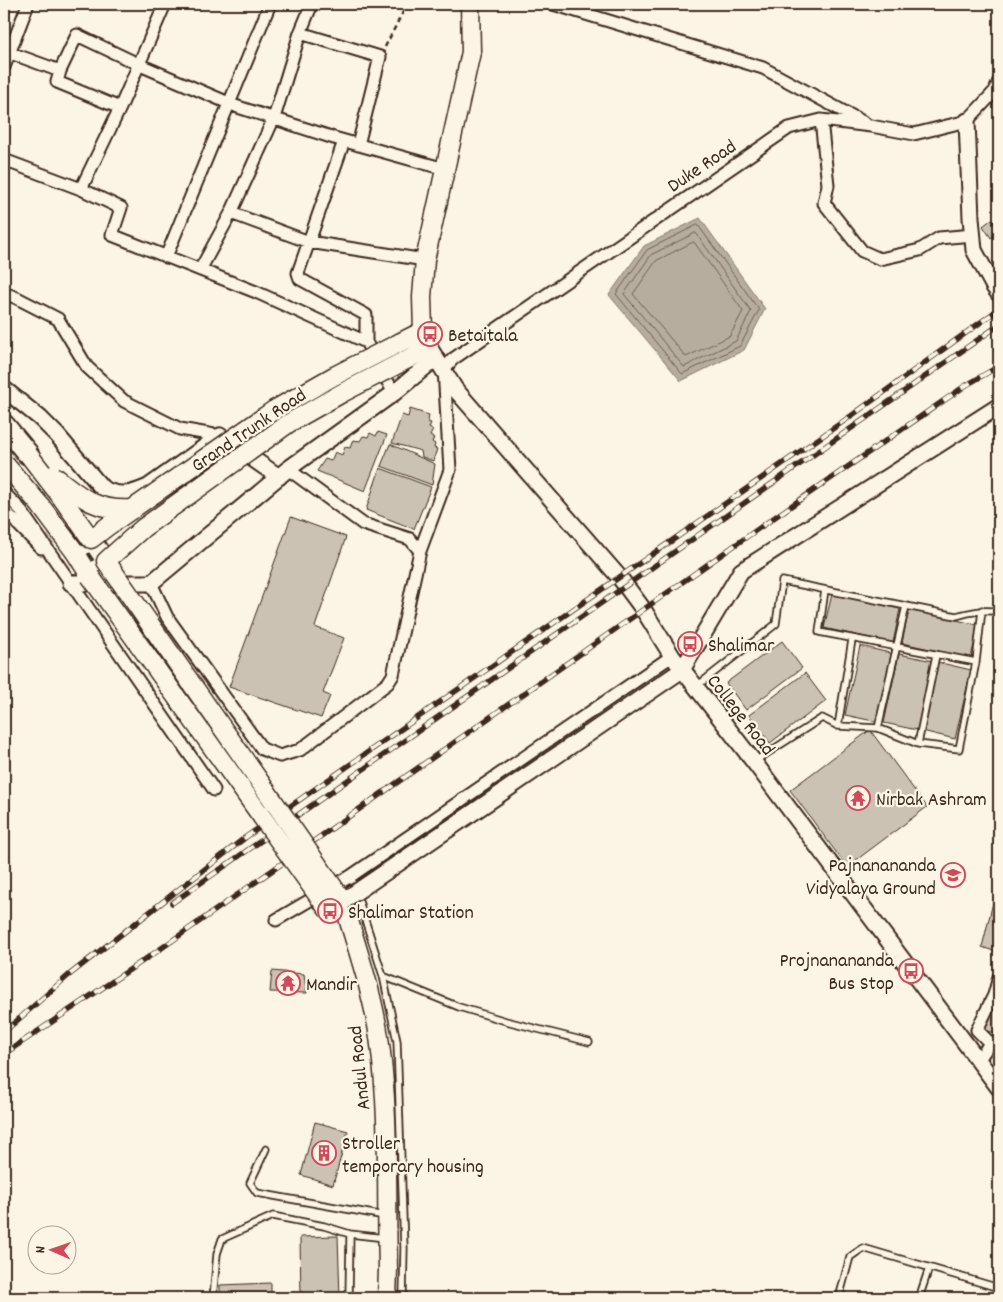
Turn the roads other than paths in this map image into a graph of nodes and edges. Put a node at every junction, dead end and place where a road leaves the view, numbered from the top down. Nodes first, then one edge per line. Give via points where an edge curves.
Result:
1 (28, 4) edge
2 (165, 4) edge
3 (270, 4) edge
4 (312, 4) edge
5 (470, 4) edge
6 (553, 4) edge
7 (575, 7) edge
8 (300, 33) junction
9 (8, 52) junction
10 (140, 65) junction
11 (4, 67) edge
12 (60, 71) junction
13 (999, 81) edge
14 (230, 103) junction
15 (120, 108) junction
16 (274, 118) junction
17 (821, 120) junction
18 (967, 121) junction
19 (871, 126) junction
20 (344, 141) junction
21 (358, 145) junction
22 (4, 160) edge
23 (444, 169) junction
24 (82, 189) junction
25 (231, 214) junction
26 (973, 235) junction
27 (310, 242) junction
28 (166, 257) junction
29 (425, 260) junction
30 (200, 270) junction
31 (4, 293) edge
32 (999, 294) edge
33 (423, 330) junction
34 (366, 342) junction
35 (436, 358) junction
36 (4, 389) edge
37 (394, 393) junction
38 (999, 406) edge
39 (4, 424) edge
40 (4, 433) edge
41 (220, 436) junction
42 (28, 454) junction
43 (4, 463) edge
44 (283, 473) junction
45 (4, 493) edge
46 (134, 509) junction
47 (4, 510) edge
48 (91, 540) junction
49 (420, 551) junction
50 (75, 552) junction
51 (54, 559) junction
52 (106, 561) junction
53 (90, 576) junction
54 (71, 583) junction
55 (151, 583) junction
56 (825, 590) junction
57 (906, 606) junction
58 (982, 610) junction
59 (999, 612) edge
60 (852, 640) junction
61 (897, 648) junction
62 (936, 655) junction
63 (672, 656) junction
64 (976, 662) junction
65 (682, 670) junction
66 (696, 687) junction
67 (838, 726) junction
68 (878, 728) junction
69 (918, 744) junction
70 (754, 762) junction
71 (214, 790) dead end
72 (351, 876) junction
73 (343, 900) junction
74 (329, 911) junction
75 (276, 920) dead end
76 (358, 956) junction
77 (383, 976) junction
78 (999, 977) edge
79 (589, 1042) dead end
80 (978, 1061) junction
81 (999, 1086) edge
82 (266, 1149) dead end
83 (387, 1217) junction
84 (350, 1234) junction
85 (387, 1238) junction
86 (929, 1268) junction
87 (999, 1288) edge
88 (213, 1298) edge
89 (349, 1298) edge
90 (387, 1298) edge
91 (403, 1298) edge
92 (838, 1298) edge
93 (919, 1298) edge

1 - 9 street
2 - 10 street
3 - 14 street
4 - 8 street
5 - 23 main road via 471,52
6 - 7 street
7 - 19 street via 763,68
8 - 16 street
8 - 21 street via 380,57
9 - 11 street
9 - 12 street
10 - 12 street via 77,35
10 - 14 street
10 - 15 street
12 - 15 street via 57,82
13 - 18 street via 995,91
14 - 16 street
14 - 28 street
15 - 24 street
16 - 20 street
16 - 25 street
17 - 19 street, Duke Road
17 - 26 street via 828,184 824,203 862,252 880,258 920,250 939,238
17 - 35 street, Duke Road via 789,128 452,358
18 - 19 street, Duke Road via 914,134
18 - 26 street
20 - 21 street
20 - 27 street
21 - 23 street
22 - 24 street
23 - 29 main road
24 - 28 street via 121,208 112,235
25 - 27 street
25 - 30 street
26 - 32 street via 974,250
27 - 29 street
27 - 34 street via 298,273 300,279 366,314
28 - 30 street
29 - 33 main road
30 - 34 street
31 - 41 street via 58,319 87,367 124,400 180,428
33 - 35 main road
33 - 46 main road, Grand Trunk Road, bridge via 274,410
34 - 37 street
35 - 37 street
35 - 49 street via 450,470
35 - 52 main road, Grand Trunk Road, bridge via 408,359 289,423 143,528
35 - 63 street, College Road via 455,389 620,578
36 - 41 street via 57,435 102,488 123,495 148,487
37 - 44 street
38 - 65 street via 741,571
39 - 42 highway
40 - 42 main road
41 - 44 street
42 - 46 main road, bridge via 82,498 109,509
42 - 48 main road, bridge
43 - 50 main road, bridge
44 - 49 street via 363,524 410,539
44 - 55 street
45 - 51 street via 19,508
46 - 48 main road, Grand Trunk Road, bridge
47 - 51 street via 33,542
48 - 50 main road, Grand Trunk Road
48 - 52 main road
49 - 55 street via 393,675 388,684 300,750 280,756 262,748 167,617
50 - 53 main road
51 - 54 street
52 - 53 main road, Grand Trunk Road
52 - 73 main road, bridge
53 - 74 main road, bridge
54 - 55 street
54 - 71 street
56 - 57 lane
56 - 60 lane via 819,632
56 - 66 lane via 782,582 776,624
57 - 58 lane via 956,616
57 - 61 lane
58 - 59 lane
58 - 64 lane
60 - 61 lane
60 - 67 lane
61 - 62 lane
61 - 68 lane
62 - 64 lane
62 - 69 lane
63 - 65 street, College Road
63 - 72 street
64 - 69 lane via 959,749
65 - 66 street, College Road
65 - 73 street, bridge
66 - 70 street, College Road
67 - 68 lane
67 - 70 lane via 822,718
68 - 69 lane
70 - 80 street, College Road
72 - 75 street
72 - 77 lane
73 - 74 street
73 - 76 main road
74 - 76 main road
76 - 83 main road, Andul Road via 370,994 384,1086
77 - 79 lane via 459,1007
77 - 91 lane via 397,1041
78 - 80 street via 977,1030 990,1043
80 - 81 street, College Road
82 - 83 lane via 250,1182 257,1193
83 - 85 main road, Andul Road
84 - 85 lane
84 - 88 lane via 273,1216 222,1239 217,1254
84 - 89 lane
85 - 90 main road, Andul Road
86 - 87 lane
86 - 92 lane via 863,1248 850,1257
86 - 93 lane

